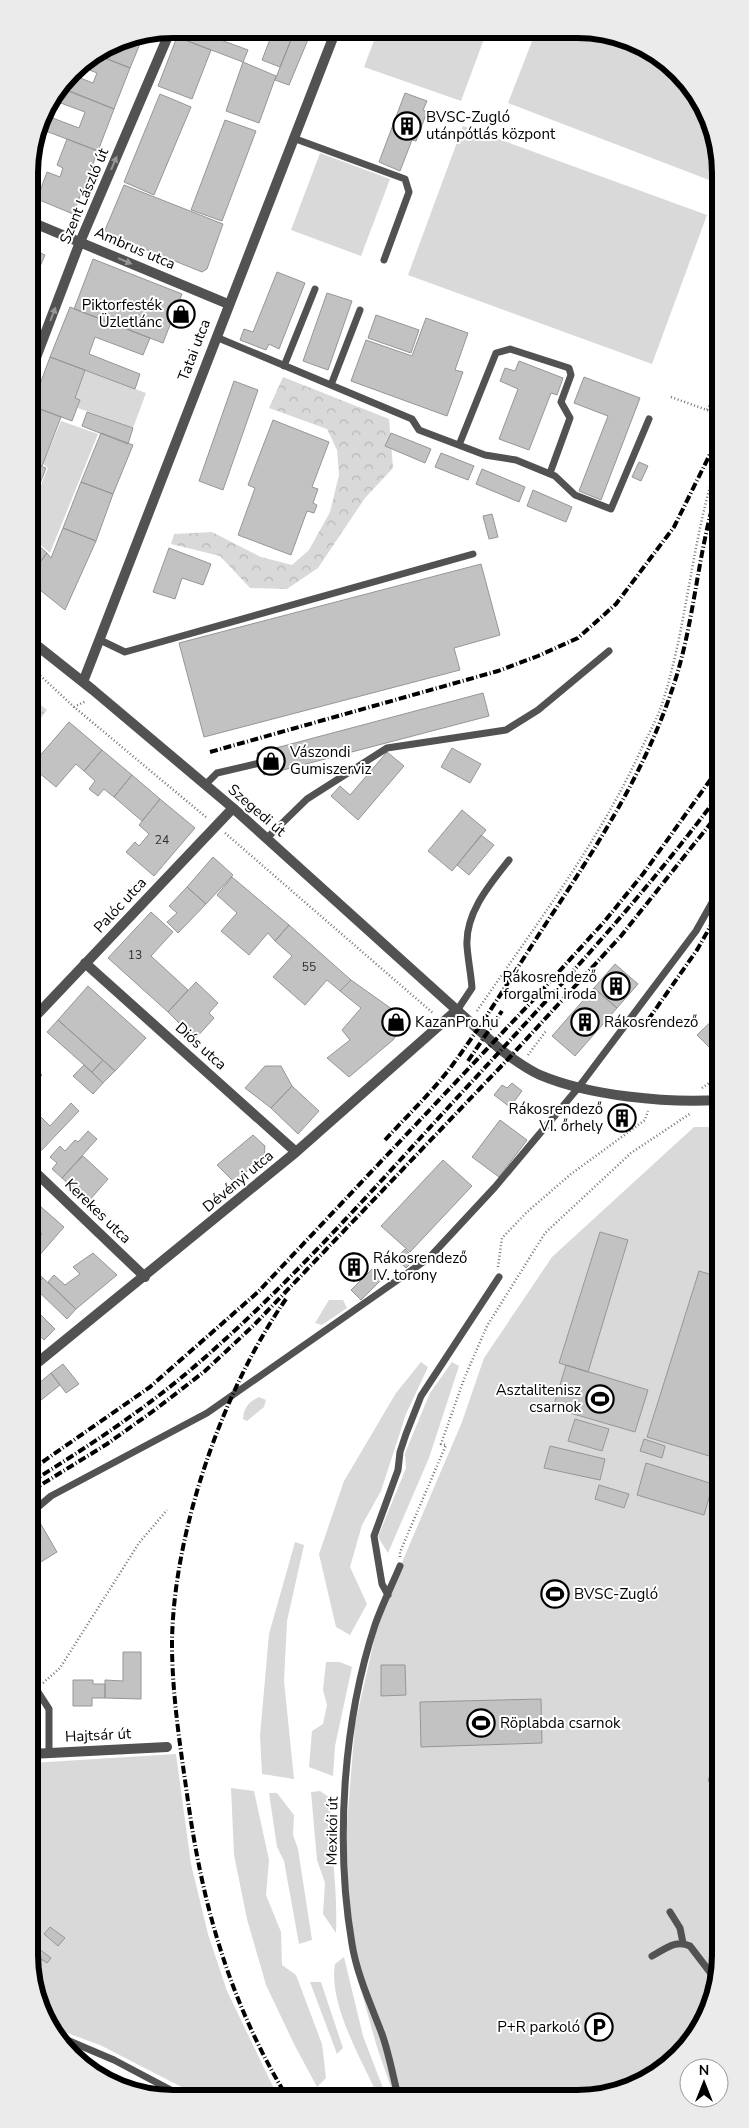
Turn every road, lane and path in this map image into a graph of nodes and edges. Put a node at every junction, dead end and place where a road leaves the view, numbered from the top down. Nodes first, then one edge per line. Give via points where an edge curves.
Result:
1 (167, 38) edge
2 (333, 38) edge
3 (293, 138) junction
4 (38, 225) edge
5 (80, 242) junction
6 (384, 260) dead end
7 (315, 289) dead end
8 (228, 304) junction
9 (360, 310) dead end
10 (216, 336) junction
11 (38, 352) edge
12 (284, 366) junction
13 (332, 385) junction
14 (671, 397) dead end
15 (712, 402) edge
16 (707, 410) junction
17 (712, 411) edge
18 (649, 419) dead end
19 (459, 445) junction
20 (550, 474) junction
21 (712, 478) edge
22 (474, 554) dead end
23 (100, 640) junction
24 (38, 646) edge
25 (608, 651) dead end
26 (38, 673) edge
27 (83, 682) junction
28 (260, 764) dead end
29 (206, 785) junction
30 (233, 808) junction
31 (216, 825) junction
32 (267, 838) junction
33 (509, 860) dead end
34 (712, 903) edge
35 (86, 963) junction
36 (458, 1009) junction
37 (38, 1014) edge
38 (470, 1020) junction
39 (444, 1022) junction
40 (546, 1031) dead end
41 (521, 1064) junction
42 (578, 1088) junction
43 (654, 1098) junction
44 (711, 1100) edge
45 (711, 1102) edge
46 (296, 1152) junction
47 (38, 1175) edge
48 (145, 1277) junction
49 (499, 1277) joint
50 (38, 1362) edge
51 (38, 1507) edge
52 (168, 1510) dead end
53 (400, 1566) joint
54 (388, 1595) junction
55 (38, 1685) edge
56 (38, 1694) edge
57 (167, 1747) dead end
58 (49, 1753) junction
59 (38, 1754) edge
60 (670, 1912) dead end
61 (683, 1943) junction
62 (652, 1956) dead end
63 (710, 1972) edge
64 (67, 2040) edge
65 (172, 2090) edge
66 (396, 2090) edge

5 -> 1 street, Szent László út
2 - 3 street, Tatai utca
3 - 6 lane via 405,179 409,192
3 - 8 street, Tatai utca
4 - 5 street, Ambrus utca
5 -> 8 street, Ambrus utca
11 -> 5 street, Szent László út
7 - 12 lane
8 - 10 street, Tatai utca
9 - 13 lane
10 - 12 lane
10 - 23 street, Tatai utca
12 - 13 lane
13 - 19 lane via 412,419 419,430
14 - 16 path
15 - 16 path
16 - 17 path
18 - 20 lane via 611,509 574,495
19 - 20 lane via 485,455 516,460
19 - 20 lane via 496,353 510,349 569,368 571,376 561,402 570,418
21 - 38 path via 662,705 621,793 587,849
22 - 23 lane via 125,652
23 - 27 street, Tatai utca
24 - 27 street, Szegedi út
25 - 32 lane via 538,710 506,730 388,748 307,799
26 - 31 path
27 - 29 street, Szegedi út
28 - 29 lane via 217,773
29 - 30 street, Szegedi út
30 - 31 street, Palóc utca
30 - 32 street, Szegedi út
31 - 35 street, Palóc utca
31 - 39 path
32 - 36 street, Szegedi út
33 - 36 lane via 485,890 472,917 467,944 472,988
34 - 42 lane via 696,931
35 - 37 street, Palóc utca
35 - 46 street, Diós utca
36 - 38 street, Szegedi út
36 - 39 street, Dévényi utca
38 - 41 street, Szegedi út
39 - 46 street, Dévényi utca
40 - 41 path
41 - 42 street, Szegedi út via 538,1074
42 - 43 street, Szegedi út
42 - 51 lane via 429,1258 207,1413 51,1496
43 - 44 street, Szegedi út
43 - 49 path via 645,1120 571,1174 502,1238 497,1264
45 - 53 path via 631,1153 545,1233 487,1326 441,1444 446,1445 400,1552
46 - 48 street, Dévényi utca
47 - 48 street, Kerekes utca
48 - 50 street, Dévényi utca
49 - 54 lane via 421,1396 406,1434 398,1470 374,1536 382,1584
52 - 55 path via 139,1543 60,1668
53 - 54 lane, Mexikói út
54 - 66 lane, Mexikói út via 362,1671 352,1724 344,1828 352,1945
56 - 58 lane via 49,1709
57 - 58 street, Hajtsár út
58 - 59 street, Hajtsár út
60 - 61 lane via 680,1928
61 - 62 lane via 675,1943
61 - 63 lane via 690,1946
64 - 65 lane

